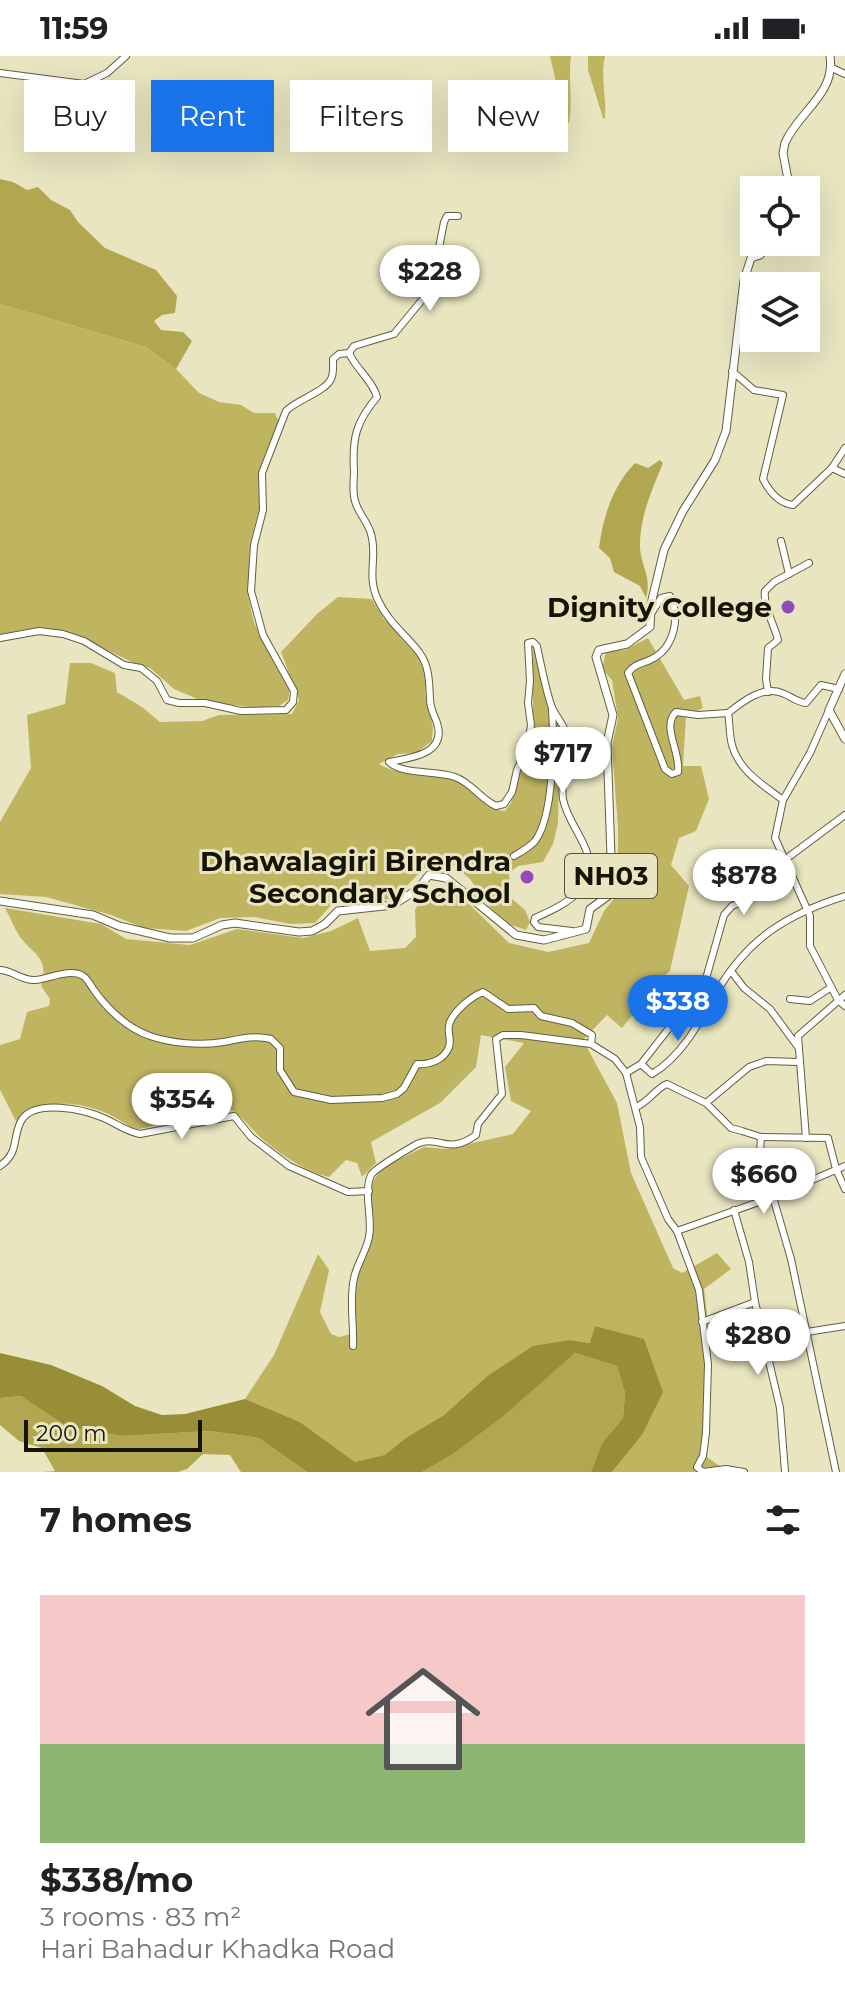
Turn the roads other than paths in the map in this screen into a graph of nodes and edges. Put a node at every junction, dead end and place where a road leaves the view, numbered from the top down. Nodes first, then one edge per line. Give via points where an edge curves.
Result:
1 (126, 56) edge
2 (830, 56) edge
3 (832, 68) junction
4 (0, 73) edge
5 (845, 74) edge
6 (787, 176) edge
7 (458, 216) dead end
8 (757, 256) edge
9 (349, 353) junction
10 (732, 371) junction
11 (845, 448) edge
12 (832, 468) junction
13 (845, 474) edge
14 (781, 541) dead end
15 (809, 563) dead end
16 (789, 574) junction
17 (651, 614) junction
18 (0, 638) edge
19 (843, 682) edge
20 (768, 692) junction
21 (552, 707) junction
22 (829, 710) junction
23 (728, 713) junction
24 (845, 739) edge
25 (783, 800) junction
26 (845, 815) edge
27 (514, 856) dead end
28 (786, 859) junction
29 (845, 896) edge
30 (0, 901) edge
31 (806, 908) junction
32 (575, 932) junction
33 (0, 970) edge
34 (731, 971) junction
35 (705, 982) junction
36 (830, 988) junction
37 (718, 989) junction
38 (845, 995) edge
39 (790, 999) dead end
40 (838, 1000) junction
41 (845, 1006) edge
42 (591, 1044) junction
43 (798, 1047) junction
44 (799, 1062) junction
45 (641, 1064) junction
46 (626, 1073) junction
47 (706, 1103) junction
48 (636, 1107) junction
49 (761, 1137) junction
50 (806, 1138) junction
51 (0, 1166) edge
52 (845, 1166) edge
53 (836, 1169) junction
54 (845, 1189) edge
55 (369, 1191) junction
56 (773, 1197) junction
57 (734, 1210) junction
58 (677, 1231) junction
59 (755, 1302) junction
60 (702, 1322) junction
61 (845, 1326) edge
62 (807, 1332) junction
63 (353, 1346) dead end
64 (744, 1472) edge
65 (785, 1472) edge
66 (836, 1472) edge

1 - 4 street via 84,84
2 - 3 main road
3 - 5 street
3 - 6 main road via 785,143
7 - 9 street via 447,216 444,222 431,289 394,334 354,346
8 - 10 main road, NH03 via 751,258 744,280
9 - 18 street via 333,359 332,379 326,385 286,411 262,473 263,510 251,591 263,635 294,691 286,710 241,711 167,700 157,681 141,668 124,665 74,638 39,631
9 - 21 street via 377,397 361,416 353,451 355,503 373,546 371,582 391,624 427,666 437,724 433,748 389,762 400,770 455,777 485,802 504,804 528,746 528,643 537,646
10 - 12 street via 754,390 783,395 763,479 777,498 793,505
10 - 17 main road, NH03 via 726,431 664,550
11 - 12 street
12 - 13 street
14 - 16 street
15 - 16 street
16 - 20 street via 765,591 778,640 768,648
17 - 23 street via 661,598 670,596 676,625 672,636 658,655 628,673 665,769 678,772 672,714
17 - 32 main road, NH03 via 643,634 599,650 596,657 613,715 607,743 612,885 608,896 590,909 586,929
19 - 20 street via 821,685 806,703
19 - 22 main road
20 - 23 street
21 - 27 street via 548,812 534,843
21 - 32 street via 567,736 563,795 588,855 588,871 578,894 534,922
22 - 24 main road
22 - 25 street
23 - 25 street via 738,758 749,774
25 - 28 street via 775,838
26 - 28 street
28 - 31 street
28 - 35 street via 764,888 724,915
29 - 31 street
30 - 32 main road, NH03 via 93,915 170,938 193,938 235,923 299,932 325,924 338,911 393,905 429,875 446,878 516,935 544,940
31 - 34 street via 763,934
31 - 36 street via 810,946
33 - 42 street via 31,979 85,977 124,1022 153,1037 199,1043 244,1036 271,1039 280,1048 280,1070 294,1092 331,1100 397,1094 417,1064 443,1055 449,1047 451,1020 483,992 508,1009 534,1008 541,1016 572,1023 592,1035
34 - 37 street
34 - 43 street via 770,1009
35 - 37 street
35 - 45 street
36 - 39 street via 810,1001
36 - 40 street
37 - 45 street via 697,1027 663,1067 652,1074
38 - 40 street
40 - 41 street
40 - 43 street via 798,1036
42 - 46 street
42 - 55 street via 521,1035 496,1039 502,1094 478,1124 476,1135 456,1146 418,1144 378,1167
43 - 44 street
44 - 47 street via 766,1061 749,1067
44 - 50 street
45 - 46 street
46 - 48 street
47 - 48 street via 667,1084
47 - 49 street via 731,1128
48 - 58 street via 641,1157
49 - 50 street
49 - 56 street via 759,1168
50 - 53 street via 828,1138
51 - 55 street via 9,1160 21,1120 39,1110 63,1107 140,1134 234,1116 251,1137 289,1166 348,1192
52 - 53 street
53 - 54 street
53 - 56 street via 776,1191
55 - 63 street via 370,1235 351,1298
56 - 57 street
56 - 62 street
57 - 58 street
57 - 59 street
58 - 60 street via 699,1290
59 - 60 street
59 - 65 street via 780,1408
60 - 64 street via 708,1364 706,1433 697,1467 703,1472
61 - 62 street
62 - 66 street

